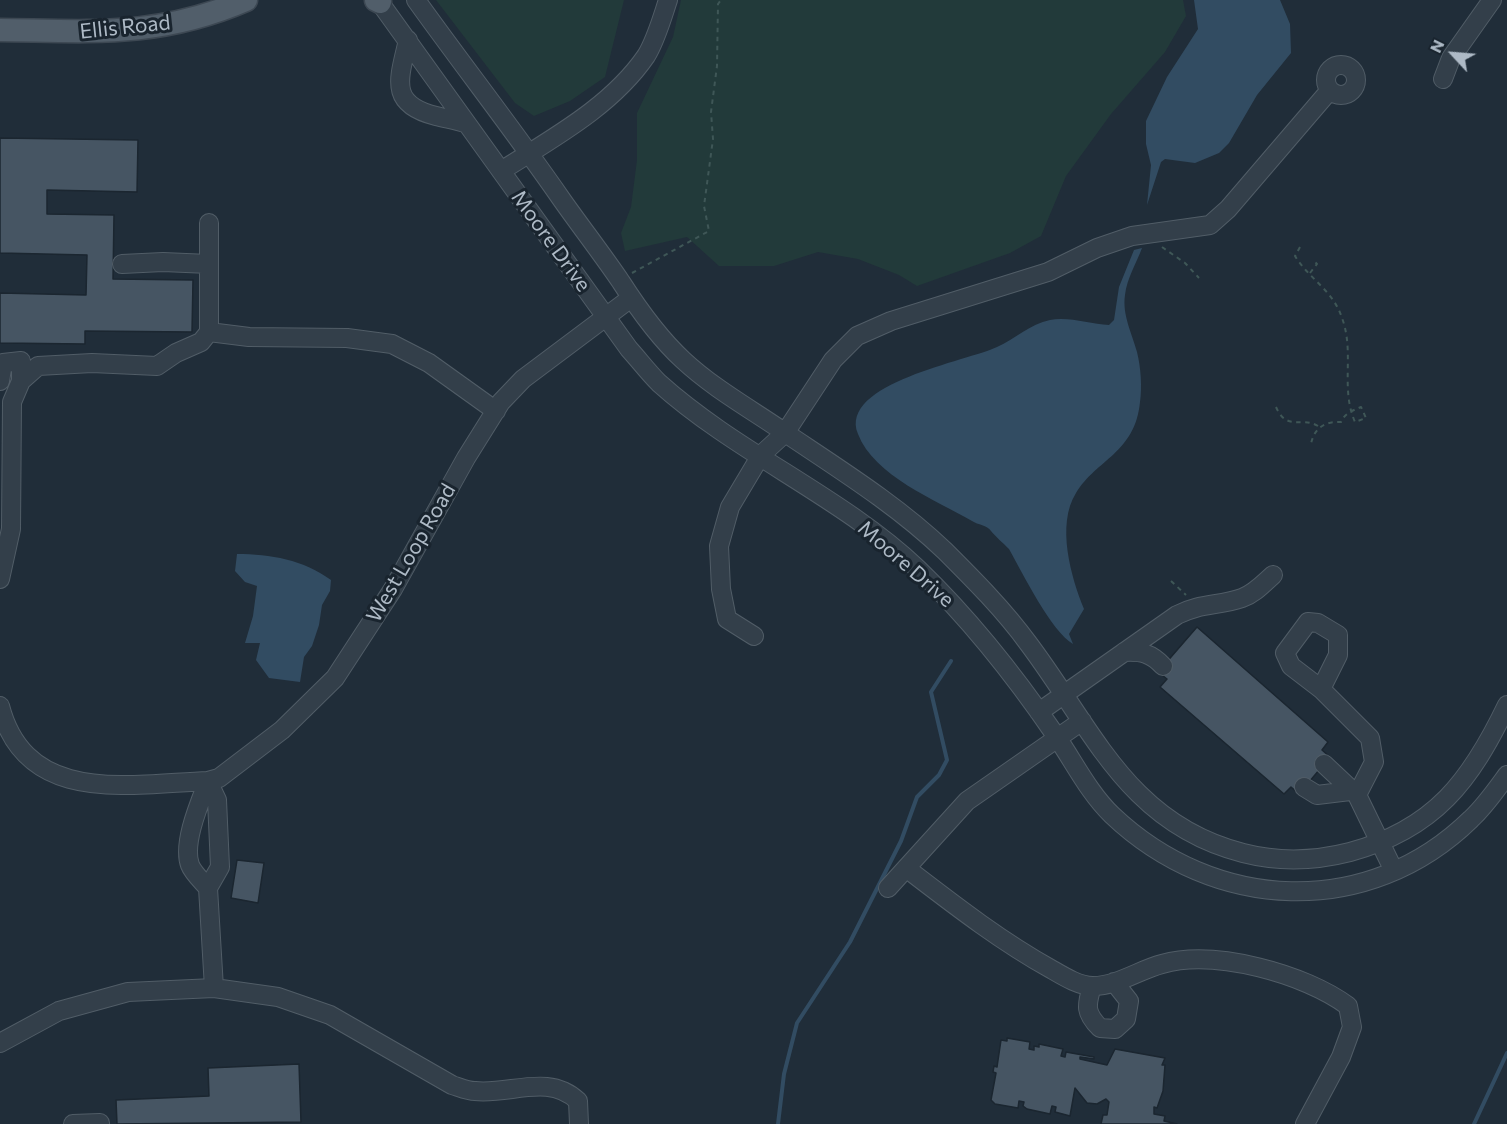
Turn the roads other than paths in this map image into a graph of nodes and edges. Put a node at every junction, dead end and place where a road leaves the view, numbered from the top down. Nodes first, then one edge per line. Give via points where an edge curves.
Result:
1 (246, 0) edge
2 (416, 0) edge
3 (668, 0) edge
4 (1492, 0) edge
5 (378, 1) edge
6 (0, 30) edge
7 (408, 40) junction
8 (1443, 79) dead end
9 (1330, 90) dead end
10 (468, 124) junction
11 (529, 153) junction
12 (501, 171) junction
13 (210, 223) dead end
14 (122, 264) dead end
15 (209, 264) junction
16 (631, 298) junction
17 (607, 318) junction
18 (209, 333) junction
19 (0, 377) edge
20 (21, 381) junction
21 (12, 402) junction
22 (496, 411) junction
23 (785, 433) junction
24 (761, 455) junction
25 (1273, 575) dead end
26 (0, 579) edge
27 (754, 636) dead end
28 (1124, 652) junction
29 (1163, 666) dead end
30 (1321, 689) dead end
31 (1064, 694) junction
32 (1507, 705) edge
33 (0, 706) edge
34 (1039, 712) junction
35 (1082, 721) junction
36 (1057, 736) junction
37 (1324, 764) dead end
38 (1507, 775) edge
39 (208, 781) junction
40 (1304, 787) dead end
41 (1353, 793) junction
42 (1381, 843) junction
43 (906, 868) junction
44 (1394, 871) junction
45 (208, 888) junction
46 (888, 888) dead end
47 (1114, 982) junction
48 (1092, 986) junction
49 (214, 988) junction
50 (0, 1043) edge
51 (100, 1123) edge
52 (73, 1124) edge
53 (579, 1124) edge
54 (1305, 1124) edge

1 - 6 main road, Ellis Road via 180,22 139,30
2 - 11 street, Moore Drive
3 - 11 street via 646,55 627,79 588,115
4 - 8 street via 1451,58
5 - 7 street, Moore Drive
7 - 10 street, Moore Drive
7 - 10 street via 399,85 405,102 422,112
9 - 23 street via 1210,225 1132,236 1048,272 891,321 857,336 833,360
10 - 12 street, Moore Drive
11 - 12 street
11 - 16 street, Moore Drive
12 - 17 street, Moore Drive
13 - 15 street
14 - 15 street
15 - 18 street
16 - 17 street, West Loop Road
16 - 23 street, Moore Drive via 666,344 703,379
17 - 22 street, West Loop Road via 523,379
17 - 24 street, Moore Drive via 658,381
18 - 20 street via 201,342 157,366 38,366
18 - 22 street via 347,338 392,344 429,363
19 - 20 street via 3,363 21,361
19 - 21 street
20 - 21 street
21 - 26 street via 11,530
22 - 39 street, West Loop Road via 393,589 335,678 282,730 219,778
23 - 24 street
23 - 31 street, Moore Drive via 872,492 943,550 1012,622
24 - 27 street via 730,507 719,546 727,619
24 - 34 street, Moore Drive via 868,527 916,568 966,618
25 - 28 street via 1241,599 1189,609
28 - 29 street via 1142,651
28 - 31 street
30 - 41 street via 1370,738 1374,762
31 - 34 street
31 - 35 street, Moore Drive
32 - 42 street, Moore Drive via 1480,759 1458,788 1428,815
33 - 39 street via 5,726 23,753 58,776 78,783 104,785
34 - 36 street, Moore Drive
35 - 36 street
35 - 42 street, Moore Drive via 1124,780 1148,804 1204,841 1257,857 1304,860 1327,858
36 - 43 street via 968,801
36 - 44 street, Moore Drive via 1110,813 1146,843 1198,873 1257,890 1300,892 1334,889
37 - 41 street
38 - 44 street, Moore Drive via 1470,821 1440,845
39 - 45 street via 217,800 220,867
39 - 45 street via 189,843 190,866
40 - 41 street via 1317,795
41 - 42 street
42 - 44 street
43 - 46 street
43 - 48 street via 1008,945 1070,979
45 - 49 street
47 - 48 street
47 - 48 street via 1129,1001 1126,1019 1115,1029 1100,1028 1089,1017
47 - 54 street via 1163,963 1201,960 1258,967 1329,992 1348,1006 1352,1027 1341,1058
49 - 50 street via 128,992 59,1011
49 - 53 street via 278,998 330,1015 452,1085 474,1091 549,1086 568,1091 578,1101
51 - 52 street

